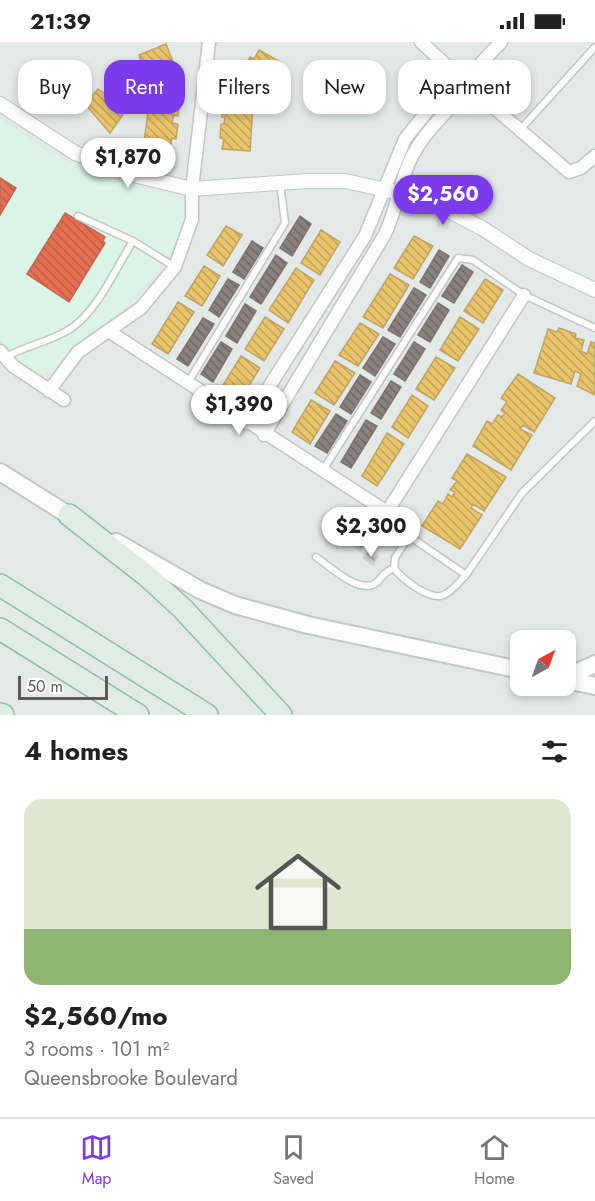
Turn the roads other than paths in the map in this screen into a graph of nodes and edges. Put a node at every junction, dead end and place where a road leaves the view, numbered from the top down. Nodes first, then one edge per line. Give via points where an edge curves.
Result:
1 (209, 42) edge
2 (421, 42) edge
3 (501, 42) edge
4 (595, 47) edge
5 (440, 60) edge
6 (483, 60) edge
7 (0, 104) edge
8 (425, 114) edge
9 (440, 114) edge
10 (501, 114) edge
11 (519, 130) junction
12 (595, 156) edge
13 (280, 182) junction
14 (383, 188) junction
15 (192, 189) junction
16 (401, 193) junction
17 (78, 216) dead end
18 (133, 242) junction
19 (175, 267) junction
20 (595, 290) edge
21 (524, 295) junction
22 (595, 328) edge
23 (110, 332) junction
24 (3, 354) edge
25 (187, 384) junction
26 (49, 391) junction
27 (64, 400) dead end
28 (595, 421) edge
29 (246, 423) junction
30 (264, 435) junction
31 (322, 471) junction
32 (0, 472) edge
33 (387, 512) junction
34 (69, 515) junction
35 (409, 536) junction
36 (316, 557) dead end
37 (394, 568) junction
38 (466, 575) junction
39 (0, 585) edge
40 (0, 629) edge
41 (595, 664) edge
42 (510, 668) edge
43 (576, 674) edge
44 (576, 681) edge
45 (595, 686) edge
46 (138, 715) edge
47 (207, 715) edge
48 (281, 715) edge

1 - 15 street
2 - 5 street
3 - 6 street
4 - 11 lane
7 - 15 street via 75,153 138,176
8 - 14 street via 417,121
9 - 16 street via 415,150
10 - 11 street
11 - 12 street via 569,172
13 - 14 street via 345,181
13 - 15 street
13 - 25 lane via 285,223
14 - 16 street
14 - 29 street via 365,236
15 - 19 street via 192,219
16 - 20 street via 445,209 529,259
16 - 30 street via 386,234
17 - 18 lane
18 - 19 lane
18 - 24 lane via 81,322 54,338
19 - 23 street via 141,308
21 - 22 lane
21 - 31 lane via 473,260 458,258
21 - 33 street
23 - 25 street
23 - 26 street via 78,352
24 - 26 street via 13,366
25 - 29 street
26 - 27 street
28 - 38 lane via 522,493
29 - 30 street
30 - 31 street
31 - 33 street
32 - 34 main road
33 - 35 lane
34 - 42 main road via 169,573 235,605 308,625
34 - 48 highway via 183,609
35 - 37 lane via 395,558
35 - 38 lane
36 - 37 lane via 359,585 376,583 385,571
37 - 38 lane via 400,577 438,598 449,593
39 - 47 highway
40 - 46 highway
41 - 43 main road
44 - 45 main road

